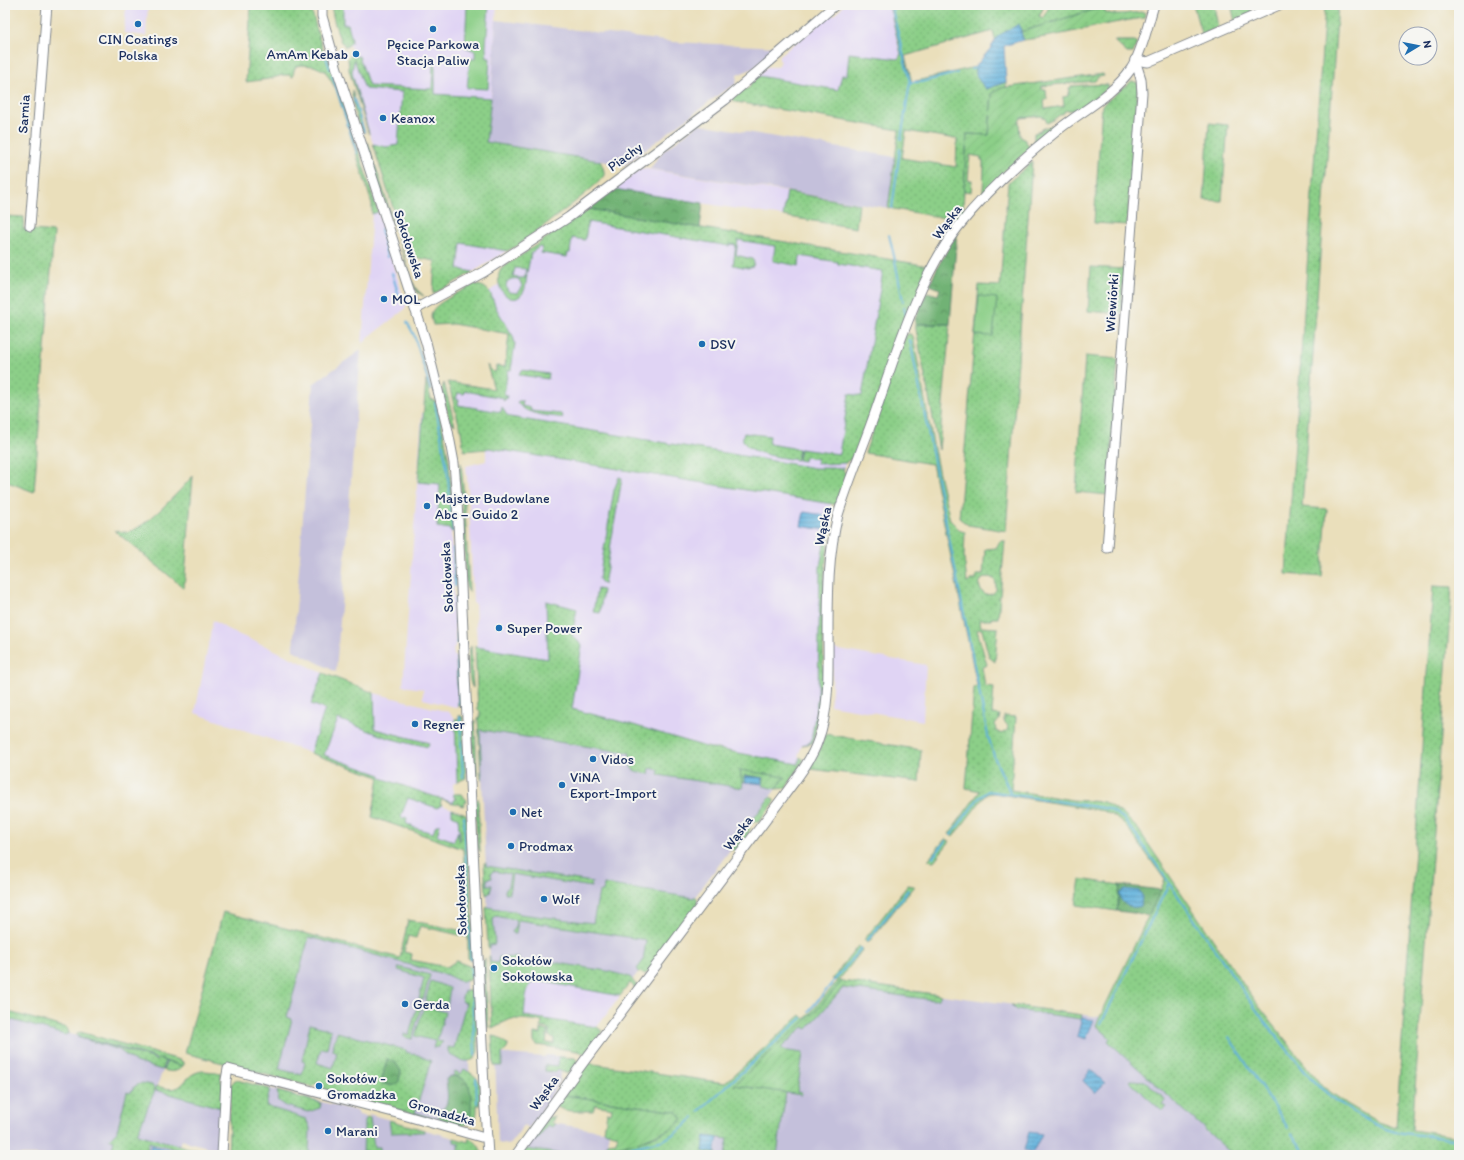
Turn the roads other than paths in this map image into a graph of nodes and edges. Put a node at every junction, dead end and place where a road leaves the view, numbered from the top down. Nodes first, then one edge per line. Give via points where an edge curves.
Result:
1 (47, 5) edge
2 (315, 5) edge
3 (322, 5) edge
4 (835, 5) edge
5 (1154, 5) edge
6 (1278, 5) edge
7 (322, 16) junction
8 (1135, 60) junction
9 (30, 226) dead end
10 (415, 308) junction
11 (1107, 548) dead end
12 (487, 1137) junction
13 (222, 1155) edge
14 (488, 1155) edge
15 (516, 1155) edge

1 - 9 street, Sarnia
2 - 7 street, Sokołowska
3 - 7 street, Sokołowska
4 - 10 street, Piachy via 725,100 568,216 487,270
5 - 8 street, Wąska
6 - 8 street via 1148,62
7 - 10 street, Sokołowska
8 - 11 street, Wiewiórki via 1141,78 1142,93
8 - 15 street, Wąska via 1116,86 1039,146 987,196 955,231 936,262 904,332 838,515 830,567 827,694 817,745 783,797
10 - 12 street, Sokołowska via 428,347 446,419 456,481
12 - 13 street, Gromadzka via 228,1069
12 - 14 street, Sokołowska

